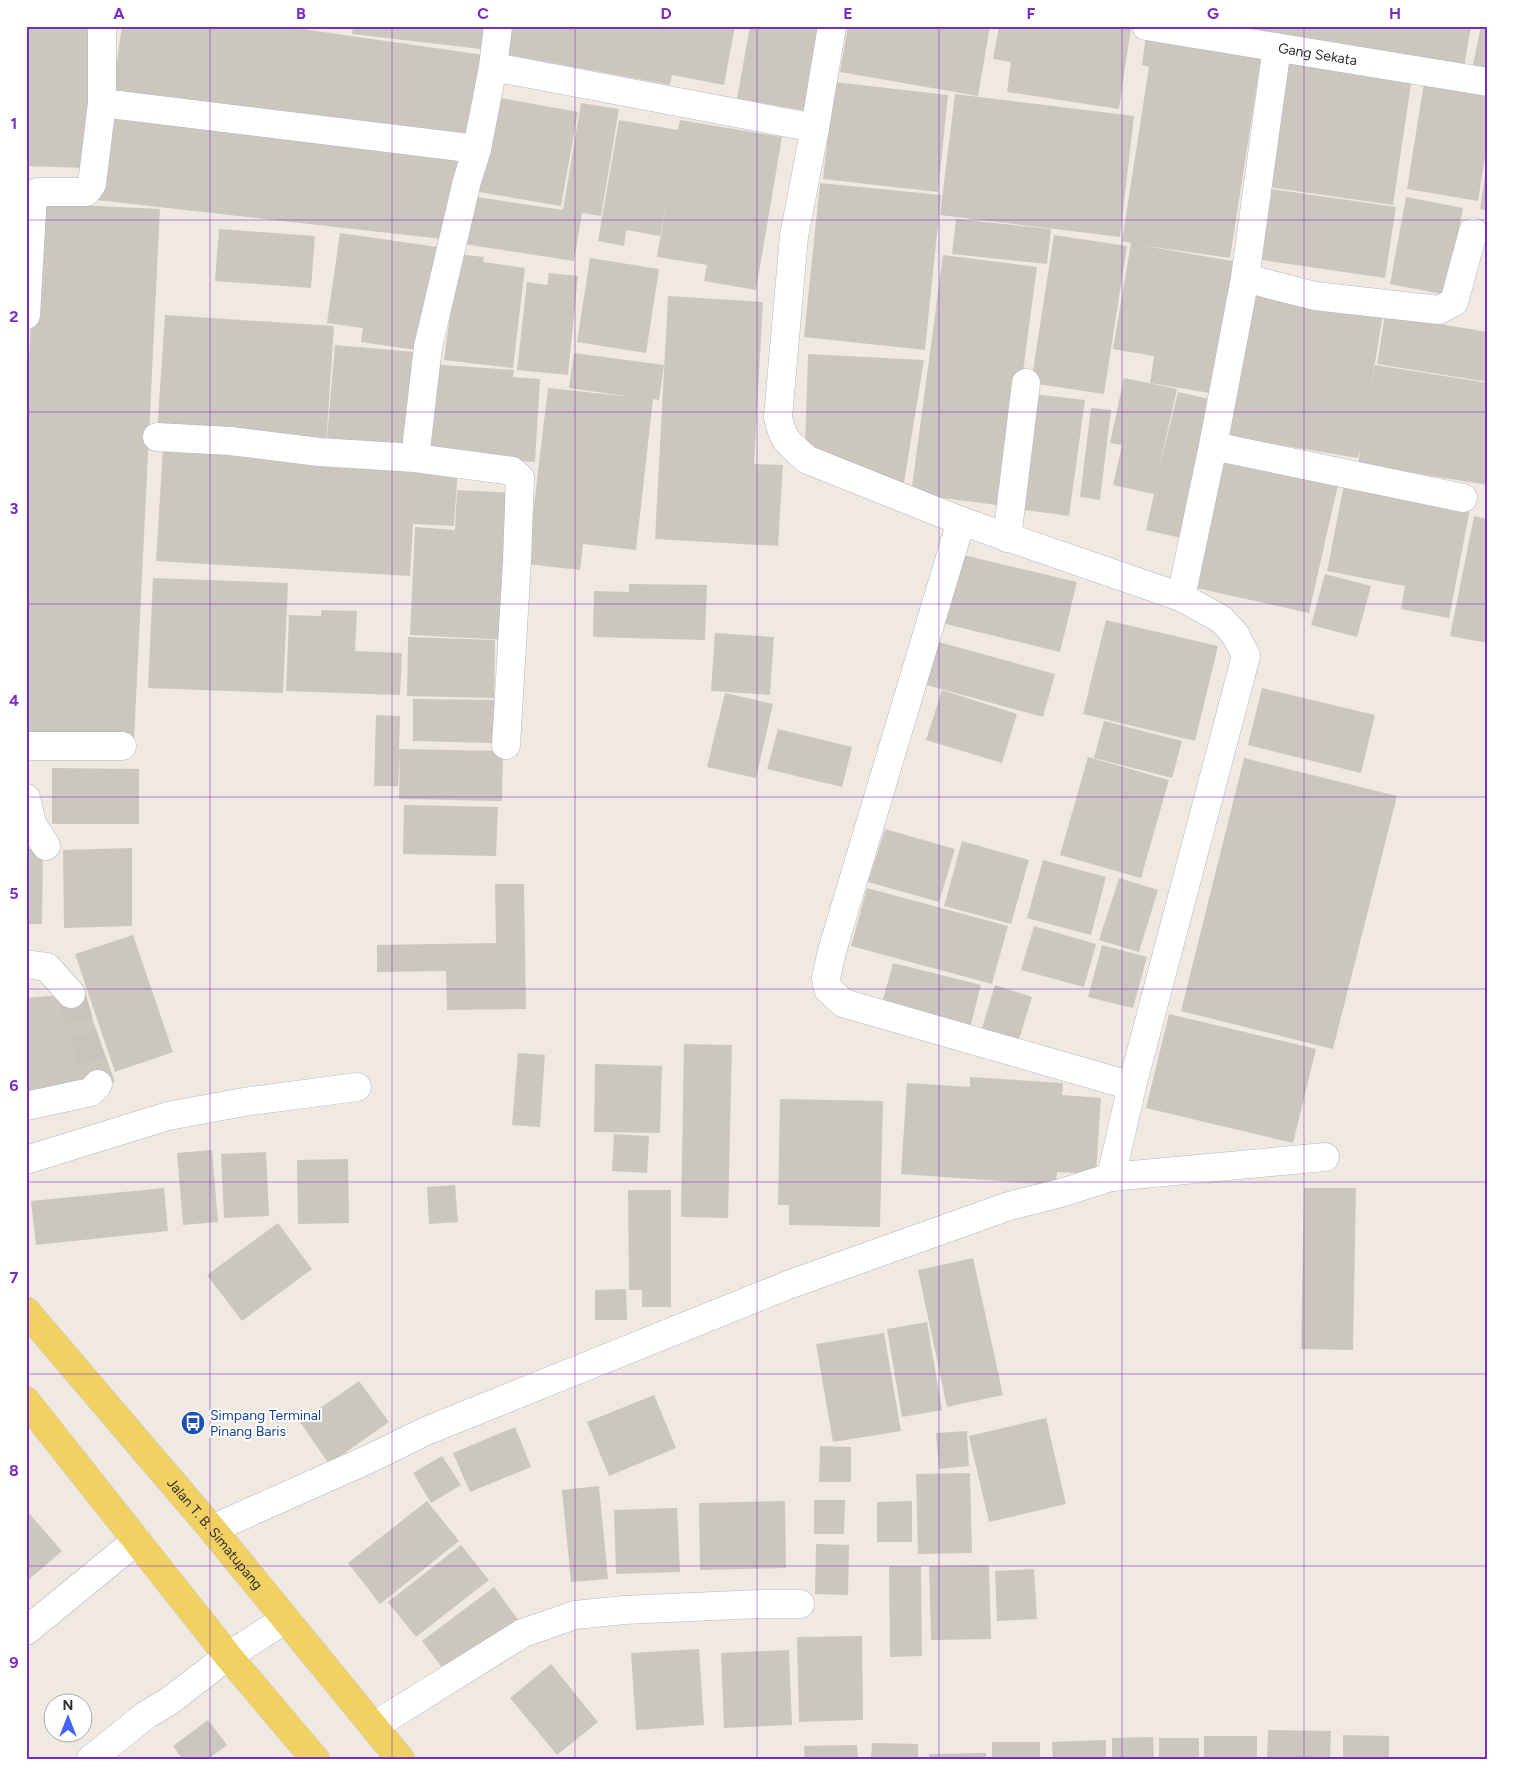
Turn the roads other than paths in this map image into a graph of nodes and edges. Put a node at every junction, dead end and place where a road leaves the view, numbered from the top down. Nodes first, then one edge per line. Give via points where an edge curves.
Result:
1 (102, 26) edge
2 (498, 26) edge
3 (832, 26) edge
4 (1146, 26) edge
5 (1277, 47) junction
6 (493, 66) junction
7 (1488, 82) edge
8 (102, 104) junction
9 (815, 128) junction
10 (477, 149) junction
11 (1473, 232) dead end
12 (1245, 278) junction
13 (26, 315) edge
14 (1026, 383) dead end
15 (157, 437) dead end
16 (1213, 446) junction
17 (415, 458) junction
18 (1463, 498) dead end
19 (961, 521) junction
20 (1007, 538) junction
21 (1181, 597) junction
22 (506, 745) dead end
23 (26, 746) edge
24 (122, 746) dead end
25 (26, 798) edge
26 (46, 846) dead end
27 (26, 964) edge
28 (71, 994) tunnel mouth
29 (98, 1084) dead end
30 (1132, 1086) junction
31 (357, 1087) dead end
32 (26, 1106) edge
33 (1325, 1157) dead end
34 (26, 1160) edge
35 (1111, 1177) junction
36 (26, 1311) edge
37 (26, 1401) edge
38 (212, 1529) junction
39 (137, 1540) junction
40 (800, 1604) dead end
41 (286, 1619) junction
42 (26, 1631) edge
43 (228, 1656) junction
44 (374, 1726) junction
45 (107, 1755) edge
46 (316, 1760) edge
47 (401, 1760) edge

1 - 8 street
2 - 6 street
3 - 9 street
4 - 5 street, Gang Sekata
5 - 7 street, Gang Sekata
5 - 12 street
6 - 9 street
6 - 10 street
8 - 10 street
8 - 13 street via 91,188 86,192 33,194
9 - 19 street via 794,236 779,398 781,432 789,444 808,460
10 - 17 street via 428,346
11 - 12 street via 1454,302 1439,310 1316,296
12 - 16 street
14 - 20 street
15 - 17 street
16 - 18 street
16 - 21 street
17 - 22 street via 512,470 520,478
19 - 20 street
19 - 30 street via 832,951 826,978 828,989 843,1003
20 - 21 street
21 - 30 street via 1221,619 1235,634 1246,656
23 - 24 street
25 - 26 street via 32,824
27 - 28 street via 47,967
29 - 32 street via 91,1092
30 - 35 street
31 - 34 street via 168,1116
33 - 35 street
35 - 38 street via 1009,1206 779,1289 426,1431
36 - 38 main road, Jalan T. B. Simatupang
37 - 39 main road
38 - 41 main road, Jalan T. B. Simatupang
39 - 42 street
39 - 43 main road
40 - 44 street via 634,1609 575,1615 522,1633
41 - 43 street
41 - 44 main road, Jalan T. B. Simatupang
43 - 45 street via 146,1715
43 - 46 main road
44 - 47 main road, Jalan T. B. Simatupang

